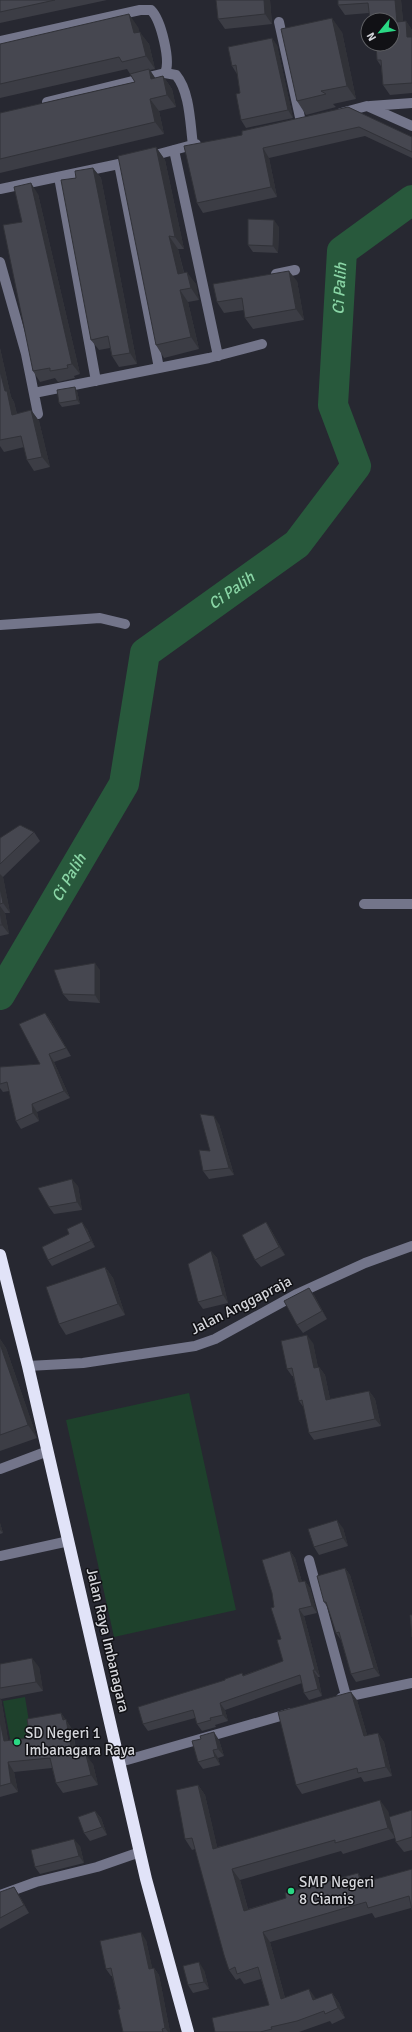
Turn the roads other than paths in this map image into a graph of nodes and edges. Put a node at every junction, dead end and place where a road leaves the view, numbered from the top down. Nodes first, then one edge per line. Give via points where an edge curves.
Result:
1 (279, 22) dead end
2 (0, 41) edge
3 (165, 73) junction
4 (412, 103) edge
5 (34, 105) edge
6 (367, 106) junction
7 (330, 115) edge
8 (288, 126) edge
9 (412, 126) edge
10 (208, 142) edge
11 (193, 145) junction
12 (174, 150) junction
13 (119, 164) junction
14 (59, 176) junction
15 (0, 189) edge
16 (0, 262) edge
17 (296, 270) dead end
18 (265, 277) edge
19 (262, 344) dead end
20 (218, 356) junction
21 (159, 368) junction
22 (96, 381) junction
23 (34, 393) junction
24 (38, 414) dead end
25 (125, 624) dead end
26 (0, 625) edge
27 (364, 904) dead end
28 (412, 904) edge
29 (412, 1246) edge
30 (0, 1255) edge
31 (2, 1270) edge
32 (28, 1366) junction
33 (48, 1451) junction
34 (0, 1469) edge
35 (69, 1541) junction
36 (0, 1556) edge
37 (309, 1560) dead end
38 (412, 1682) edge
39 (346, 1696) junction
40 (332, 1700) edge
41 (304, 1709) edge
42 (120, 1762) junction
43 (140, 1852) junction
44 (0, 1895) edge
45 (188, 2032) edge

1 - 8 street via 305,121
2 - 3 street via 140,10 151,10 157,16 163,41 168,67
3 - 5 street
3 - 11 street via 176,75 181,81 189,108
4 - 6 street
6 - 7 street
6 - 9 street
10 - 11 street
11 - 12 street
12 - 13 street
12 - 20 street via 208,289
13 - 14 street
13 - 21 street
14 - 15 street
14 - 22 street
16 - 23 street via 26,354
17 - 18 street
19 - 20 street
20 - 21 street
21 - 22 street
22 - 23 street
23 - 24 street
25 - 26 street via 100,618
27 - 28 street
29 - 32 street, Jalan Anggapraja via 365,1263 297,1294 215,1339 195,1346 83,1363
30 - 31 highway, Jalan Raya Imbanagara
31 - 32 highway, Jalan Raya Imbanagara
32 - 33 highway, Jalan Raya Imbanagara
33 - 34 street
33 - 35 highway, Jalan Raya Imbanagara
35 - 36 street
35 - 42 highway, Jalan Raya Imbanagara
37 - 39 street
38 - 39 street
39 - 40 street
41 - 42 street
42 - 43 highway, Jalan Raya Imbanagara
43 - 44 street
43 - 45 highway, Jalan Raya Imbanagara

